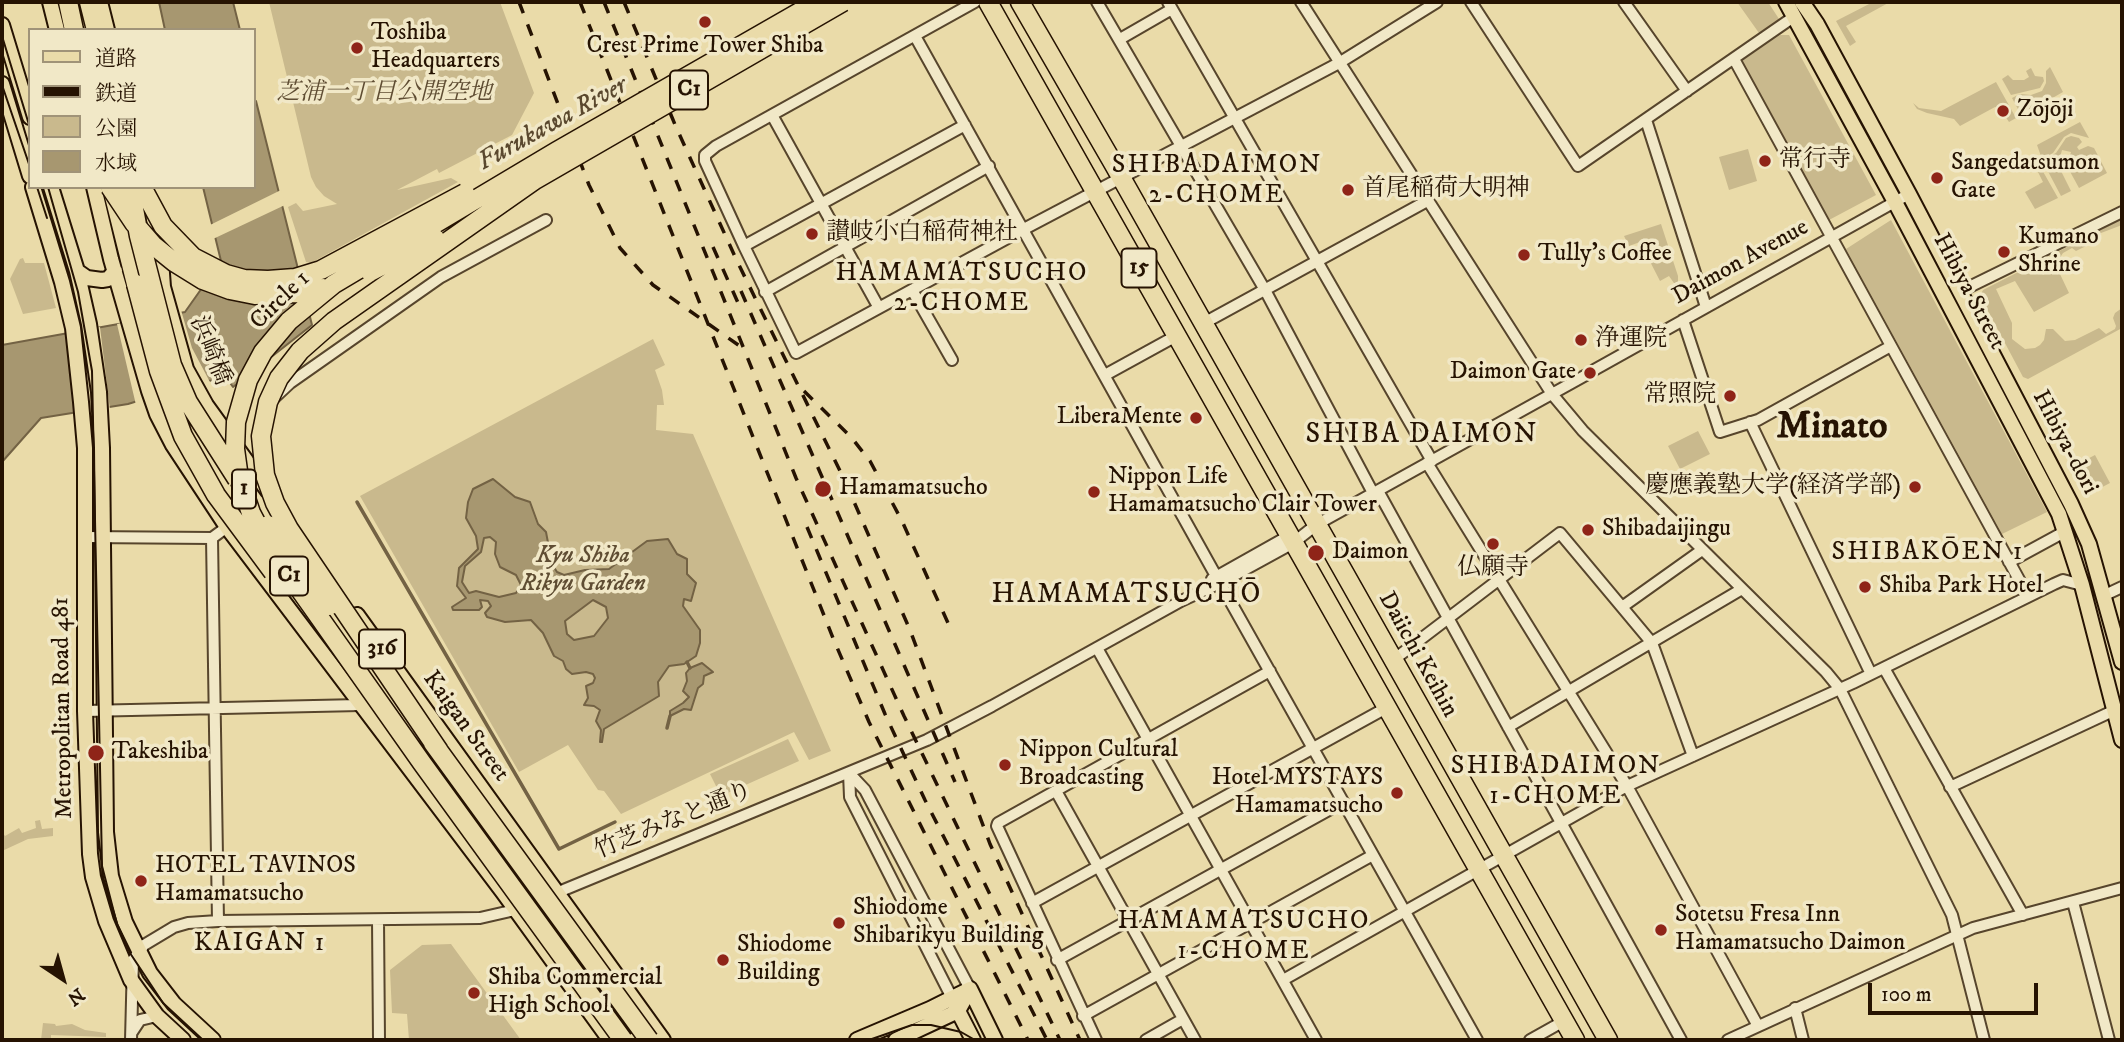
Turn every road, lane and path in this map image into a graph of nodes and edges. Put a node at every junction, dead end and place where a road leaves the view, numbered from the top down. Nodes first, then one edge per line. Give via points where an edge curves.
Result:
1 (53, 2) edge
2 (68, 2) edge
3 (89, 2) edge
4 (100, 2) edge
5 (817, 2) edge
6 (843, 2) edge
7 (975, 2) edge
8 (988, 2) edge
9 (1020, 2) edge
10 (1097, 2) edge
11 (1301, 2) edge
12 (1437, 2) edge
13 (1471, 2) edge
14 (1624, 2) edge
15 (1786, 2) edge
16 (1802, 2) edge
17 (1170, 5) edge
18 (1795, 16) junction
19 (2, 25) edge
20 (59, 28) edge
21 (74, 28) edge
22 (96, 28) edge
23 (106, 28) edge
24 (915, 36) junction
25 (1120, 39) junction
26 (1734, 59) junction
27 (1339, 63) junction
28 (2, 83) edge
29 (1687, 92) junction
30 (28, 110) edge
31 (772, 115) junction
32 (1234, 117) junction
33 (1646, 120) junction
34 (965, 125) junction
35 (1182, 147) junction
36 (557, 151) junction
37 (989, 166) junction
38 (28, 169) edge
39 (1122, 179) junction
40 (535, 180) junction
41 (34, 189) edge
42 (52, 189) edge
43 (94, 189) edge
44 (112, 189) edge
45 (112, 189) edge
46 (131, 189) edge
47 (145, 189) edge
48 (145, 189) edge
49 (1097, 191) junction
50 (1909, 194) junction
51 (1427, 201) junction
52 (1895, 202) junction
53 (821, 205) junction
54 (2122, 212) edge
55 (546, 220) dead end
56 (1024, 229) junction
57 (1830, 237) junction
58 (744, 246) junction
59 (845, 248) junction
60 (1318, 261) junction
61 (77, 271) junction
62 (115, 271) junction
63 (912, 290) junction
64 (1265, 290) junction
65 (765, 292) junction
66 (1959, 292) junction
67 (1706, 307) junction
68 (879, 308) junction
69 (1684, 320) junction
70 (1203, 323) junction
71 (1176, 337) junction
72 (1891, 346) junction
73 (951, 360) dead end
74 (1105, 376) junction
75 (1552, 394) junction
76 (206, 405) joint
77 (1750, 422) junction
78 (1429, 462) junction
79 (250, 467) junction
80 (1376, 492) junction
81 (1317, 525) junction
82 (227, 527) junction
83 (2066, 531) junction
84 (85, 537) junction
85 (103, 538) junction
86 (212, 538) junction
87 (1291, 539) junction
88 (1702, 550) junction
89 (2009, 562) junction
90 (1218, 579) junction
91 (1499, 580) junction
92 (2082, 585) junction
93 (2122, 587) edge
94 (1742, 589) junction
95 (2105, 595) junction
96 (2028, 596) junction
97 (1622, 607) junction
98 (2090, 613) junction
99 (1448, 619) junction
100 (1652, 643) junction
101 (1097, 648) junction
102 (1392, 661) junction
103 (2122, 662) edge
104 (1884, 668) junction
105 (1270, 671) junction
106 (1871, 674) junction
107 (1840, 689) junction
108 (1568, 692) junction
109 (360, 705) junction
110 (1386, 708) junction
111 (215, 709) junction
112 (2115, 710) junction
113 (85, 711) junction
114 (106, 711) junction
115 (1508, 727) junction
116 (1148, 739) junction
117 (2122, 740) edge
118 (1313, 748) junction
119 (439, 751) junction
120 (1693, 756) junction
121 (422, 763) junction
122 (849, 773) junction
123 (470, 774) junction
124 (1627, 786) junction
125 (1950, 787) junction
126 (1056, 790) junction
127 (1343, 802) junction
128 (1191, 815) junction
129 (1560, 823) junction
130 (1373, 855) junction
131 (1503, 856) junction
132 (1098, 867) junction
133 (1478, 869) junction
134 (1221, 870) junction
135 (2122, 888) edge
136 (556, 894) junction
137 (2073, 902) junction
138 (1032, 903) junction
139 (515, 910) junction
140 (1404, 910) junction
141 (2023, 915) junction
142 (378, 920) junction
143 (218, 921) junction
144 (1128, 921) junction
145 (1251, 923) junction
146 (1956, 934) junction
147 (138, 951) junction
148 (1057, 960) junction
149 (1158, 974) junction
150 (131, 980) junction
151 (1283, 980) junction
152 (970, 989) junction
153 (955, 1005) junction
154 (1795, 1009) junction
155 (157, 1016) junction
156 (1083, 1016) junction
157 (1183, 1019) junction
158 (1564, 1021) junction
159 (1758, 1026) junction
160 (131, 1036) edge
161 (608, 1037) edge
162 (1732, 1039) edge
163 (183, 1040) edge
164 (214, 1040) edge
165 (379, 1040) edge
166 (623, 1040) edge
167 (649, 1040) edge
168 (663, 1040) edge
169 (857, 1040) edge
170 (896, 1040) edge
171 (973, 1040) edge
172 (995, 1040) edge
173 (1096, 1040) edge
174 (1146, 1040) edge
175 (1195, 1040) edge
176 (1316, 1040) edge
177 (1477, 1040) edge
178 (1530, 1040) edge
179 (1575, 1040) edge
180 (1608, 1040) edge
181 (1681, 1040) edge
182 (1803, 1040) edge
183 (1984, 1040) edge
184 (2109, 1040) edge

1 - 20 highway
2 - 21 highway
3 - 22 highway
4 - 23 main road
5 - 36 highway, Circle 1 / C1, bridge
6 - 40 highway, C1, bridge
7 - 24 street
8 - 49 highway, 15
9 - 39 highway, Daiichi Keihin / 15
10 - 25 street
11 - 27 street
12 - 27 street
13 - 33 street via 1578,166
14 - 29 street
15 - 18 main road, Hibiya Street
16 - 50 main road, Hibiya Street
17 - 25 street
17 - 32 street
18 - 26 street
18 - 52 main road, Hibiya Street
19 - 30 main road
24 - 31 street
24 - 34 street
25 - 35 street
26 - 29 street
26 - 57 street
27 - 32 street
27 - 51 street
28 - 38 main road
29 - 33 street
31 - 53 street
31 - 58 street via 705,155
32 - 35 street
32 - 60 street
33 - 67 street
34 - 37 street
34 - 53 street
35 - 39 street
35 - 64 street
36 - 47 highway, Circle 1, bridge via 435,207 335,264 283,280 244,279 202,263 170,235
36 - 121 highway, Circle 1 / C1, bridge via 314,298 263,352 239,408 236,463 259,528
37 - 56 street
37 - 59 street
39 - 49 street
39 - 70 highway, Daiichi Keihin / 15
40 - 44 highway, bridge via 372,271 312,291 268,295 230,290 184,270 143,234
40 - 119 highway, Circle 1 / C1, bridge via 308,342 279,378 262,426 265,474 282,516
41 - 84 main road, Metropolitan Road 481 via 73,328 83,429
42 - 61 main road
43 - 62 main road, 316
45 - 121 highway, 1, bridge via 159,371 193,458 232,517
46 - 119 highway, 1, bridge via 172,365 188,402 261,516
48 - 76 main road, 浜崎橋 / 316 via 160,246 170,314 186,369
49 - 56 street
49 - 71 highway, 15
50 - 52 street, Daimon Avenue
50 - 66 main road, Hibiya Street
51 - 60 street
51 - 75 street
52 - 57 street, Daimon Avenue
52 - 83 main road, Hibiya Street
53 - 58 street
53 - 59 street
54 - 66 street
55 - 79 street via 441,277 290,383 263,411
56 - 63 street
56 - 74 street
57 - 67 street, Daimon Avenue
57 - 72 street
58 - 65 street
59 - 65 street
59 - 68 street
60 - 64 street
60 - 78 street
61 - 62 main road via 102,280
61 - 85 main road, Metropolitan Road 481 via 96,362
62 - 82 main road, 316 via 157,414
63 - 68 street
63 - 73 street
64 - 70 street
64 - 80 street
65 - 68 street via 796,353
66 - 95 main road, Hibiya-dori via 2071,504
67 - 69 street, Daimon Avenue
69 - 75 street, Daimon Avenue
69 - 77 street via 1720,432
70 - 81 highway, Daiichi Keihin / 15
71 - 74 street
71 - 87 highway, 15
72 - 77 street
72 - 89 street
74 - 90 street
75 - 78 street, Daimon Avenue
75 - 88 street
76 - 79 main road, Kaigan Street / 316
77 - 106 street
78 - 80 street, Daimon Avenue
78 - 91 street
79 - 82 street
79 - 123 main road, Kaigan Street / 316
80 - 81 street, Daimon Avenue
80 - 99 street
81 - 87 street, Daimon Avenue
81 - 102 highway, Daiichi Keihin / 15
82 - 86 street
82 - 109 main road, 316
83 - 89 street
83 - 92 main road, Hibiya Street
84 - 85 street
84 - 113 main road, Metropolitan Road 481
85 - 86 street
85 - 114 main road, Metropolitan Road 481
86 - 111 street
87 - 90 street, Daimon Avenue
87 - 110 highway, 15
88 - 94 street
88 - 97 street
89 - 96 street
90 - 101 street, Daimon Avenue
90 - 105 street
91 - 97 street via 1560,533
91 - 99 street
91 - 108 street
92 - 95 main road
92 - 96 street via 2063,580
92 - 98 main road, Hibiya Street
93 - 95 street
94 - 100 street
94 - 107 street
95 - 98 main road via 2095,601
95 - 103 main road, Hibiya-dori
96 - 104 street
97 - 100 street
98 - 112 main road
99 - 102 street
99 - 115 street
100 - 108 street
100 - 120 street
101 - 116 street
101 - 122 street, 竹芝みなと通り via 960,723
102 - 131 highway, Daiichi Keihin / 15
104 - 106 street
104 - 125 street
105 - 116 street
105 - 118 street
106 - 107 street
107 - 120 street
107 - 146 street via 1952,915
108 - 115 street
108 - 124 street
109 - 111 street
109 - 139 main road, 316
110 - 118 street
110 - 133 highway, 15
111 - 114 street
111 - 143 street
112 - 117 main road
112 - 125 street
113 - 114 street
113 - 150 main road, Metropolitan Road 481 via 93,877
114 - 147 main road, Metropolitan Road 481 via 108,859 119,908
115 - 129 street
116 - 126 street
116 - 128 street
118 - 127 street
118 - 128 street
119 - 167 highway, C1, bridge
120 - 124 street
121 - 166 highway, C1, bridge
122 - 136 street, 竹芝みなと通り
122 - 152 street via 865,790
122 - 153 street via 850,797
123 - 136 main road, Kaigan Street / 316
123 - 139 main road, 316 via 485,830 525,884
124 - 129 street
124 - 159 street
125 - 141 street
126 - 132 street
126 - 138 street via 997,826
127 - 130 street
127 - 134 street
128 - 132 street
128 - 134 street
129 - 131 street
129 - 181 street
130 - 140 street
130 - 145 street
131 - 133 street
131 - 180 highway, Daiichi Keihin / 15
132 - 138 street
132 - 144 street
133 - 140 street
133 - 158 highway, 15
134 - 144 street
134 - 145 street
135 - 137 street
136 - 139 street, 竹芝みなと通り
136 - 161 main road, 316 via 547,920 601,993
136 - 168 main road, Kaigan Street / 316
137 - 141 street
137 - 184 street
138 - 148 street
139 - 142 street, 竹芝みなと通り via 480,918
139 - 161 main road, 316
140 - 151 street
140 - 177 street
141 - 146 street
142 - 143 street, 竹芝みなと通り
142 - 165 street
143 - 147 street via 180,925
144 - 148 street
144 - 149 street
145 - 149 street
145 - 151 street
146 - 154 street
146 - 183 street
147 - 150 street
147 - 164 main road, Metropolitan Road 481 via 167,996
148 - 156 street
149 - 156 street
149 - 157 street
150 - 155 main road, Metropolitan Road 481
150 - 160 street
151 - 176 street
152 - 153 main road
152 - 172 main road
153 - 169 main road
153 - 170 main road
153 - 171 main road
154 - 159 street
154 - 182 street
155 - 160 street via 140,1020
155 - 163 main road, Metropolitan Road 481
156 - 173 street
157 - 174 street
157 - 175 street
158 - 178 street
158 - 179 highway, 15
159 - 162 street

